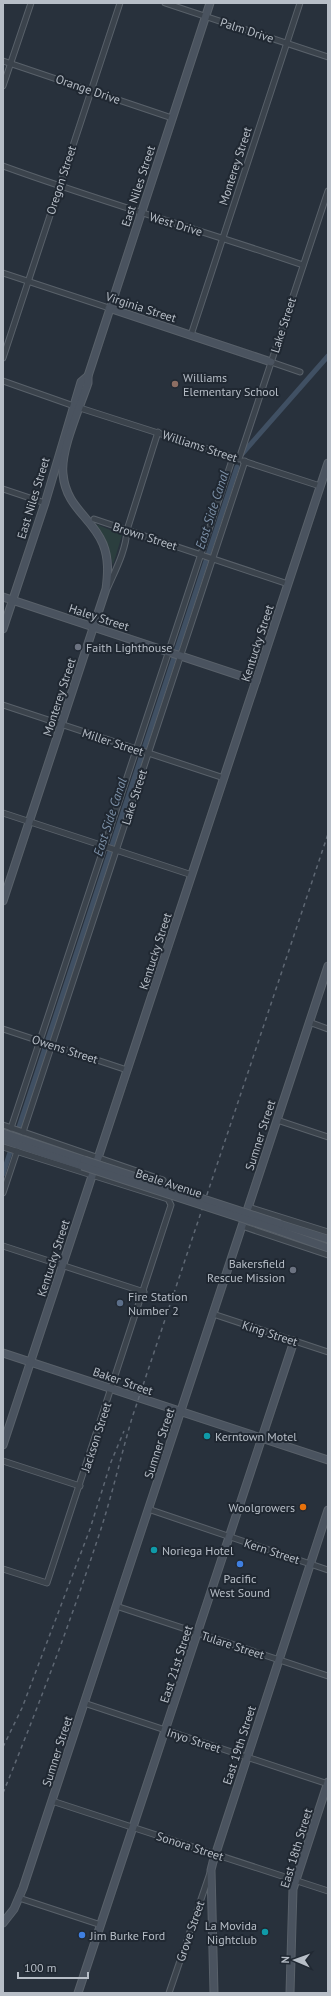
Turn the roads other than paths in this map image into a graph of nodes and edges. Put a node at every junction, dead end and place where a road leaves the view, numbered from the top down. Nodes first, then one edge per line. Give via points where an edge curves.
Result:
1 (31, 3) edge
2 (120, 3) edge
3 (165, 3) edge
4 (210, 3) edge
5 (300, 3) edge
6 (206, 16) junction
7 (287, 43) junction
8 (328, 57) edge
9 (3, 61) edge
10 (11, 63) junction
11 (3, 86) edge
12 (92, 90) junction
13 (172, 118) junction
14 (3, 166) edge
15 (59, 187) junction
16 (328, 191) edge
17 (141, 213) junction
18 (223, 238) junction
19 (303, 266) junction
20 (3, 273) edge
21 (28, 282) junction
22 (109, 308) junction
23 (191, 336) junction
24 (3, 358) edge
25 (271, 362) junction
26 (300, 372) dead end
27 (3, 381) edge
28 (77, 407) junction
29 (158, 432) junction
30 (233, 457) junction
31 (239, 459) junction
32 (245, 461) junction
33 (328, 463) edge
34 (320, 486) junction
35 (3, 489) edge
36 (45, 503) junction
37 (94, 519) dead end
38 (127, 530) junction
39 (202, 555) junction
40 (212, 558) junction
41 (288, 584) junction
42 (106, 589) junction
43 (3, 597) edge
44 (12, 600) junction
45 (94, 627) junction
46 (3, 629) edge
47 (169, 652) junction
48 (181, 656) junction
49 (256, 681) junction
50 (3, 705) edge
51 (62, 724) junction
52 (136, 749) junction
53 (149, 753) junction
54 (224, 778) junction
55 (3, 813) edge
56 (29, 822) junction
57 (104, 847) junction
58 (116, 851) junction
59 (192, 876) junction
60 (3, 901) edge
61 (328, 966) edge
62 (309, 1022) junction
63 (3, 1029) edge
64 (328, 1029) edge
65 (40, 1041) junction
66 (52, 1045) junction
67 (127, 1070) junction
68 (277, 1120) junction
69 (3, 1125) edge
70 (11, 1128) junction
71 (23, 1132) junction
72 (3, 1133) edge
73 (328, 1136) edge
74 (3, 1146) edge
75 (17, 1151) junction
76 (98, 1157) junction
77 (83, 1163) junction
78 (93, 1175) junction
79 (3, 1193) edge
80 (158, 1196) junction
81 (248, 1207) junction
82 (242, 1226) junction
83 (279, 1227) junction
84 (328, 1232) edge
85 (328, 1239) edge
86 (3, 1246) edge
87 (328, 1248) edge
88 (328, 1255) edge
89 (62, 1266) junction
90 (144, 1292) junction
91 (213, 1314) junction
92 (294, 1341) junction
93 (328, 1352) edge
94 (3, 1353) edge
95 (31, 1362) junction
96 (112, 1389) junction
97 (180, 1412) junction
98 (262, 1438) junction
99 (3, 1446) edge
100 (328, 1460) edge
101 (3, 1461) edge
102 (80, 1486) junction
103 (148, 1509) junction
104 (328, 1510) edge
105 (229, 1537) junction
106 (310, 1564) junction
107 (3, 1569) edge
108 (328, 1570) edge
109 (116, 1606) junction
110 (197, 1633) junction
111 (278, 1660) junction
112 (328, 1676) edge
113 (84, 1703) junction
114 (165, 1730) junction
115 (246, 1757) junction
116 (328, 1783) edge
117 (52, 1801) junction
118 (133, 1827) junction
119 (215, 1854) junction
120 (211, 1870) junction
121 (296, 1880) junction
122 (328, 1891) edge
123 (19, 1898) junction
124 (3, 1923) edge
125 (101, 1925) junction
126 (78, 1993) edge
127 (169, 1993) edge
128 (214, 1993) edge
129 (290, 1993) edge

1 - 10 street
2 - 12 street, Oregon Street
3 - 6 street, Palm Drive
4 - 6 street, East Niles Street
5 - 7 street, Monterey Street
6 - 7 street, Palm Drive
6 - 13 street, East Niles Street
7 - 8 street, Palm Drive
7 - 18 street, Monterey Street
9 - 10 street, Orange Drive
10 - 11 street
10 - 12 street, Orange Drive
12 - 13 street, Orange Drive
12 - 15 street, Oregon Street
13 - 17 street, East Niles Street
14 - 15 street, West Drive
15 - 17 street, West Drive
15 - 21 street, Oregon Street
16 - 19 street, Lake Street
17 - 18 street, West Drive
17 - 22 street, East Niles Street
18 - 19 street, West Drive
18 - 23 street, Monterey Street
19 - 25 street, Lake Street
20 - 21 street, Virginia Street
21 - 22 street, Virginia Street
21 - 24 street, Oregon Street
22 - 23 street, Virginia Street
22 - 28 street, East Niles Street via 88,383
23 - 25 street, Virginia Street
25 - 26 street
25 - 31 street, Lake Street
27 - 28 street, Williams Street
28 - 29 street, Williams Street
28 - 36 street, East Niles Street
28 - 42 street, East Niles Street via 63,459 63,473 70,499 103,544 108,562
29 - 30 street, Williams Street
29 - 38 street, Monterey Street
30 - 31 street, Williams Street
30 - 39 street, Lake Street
31 - 32 street, Williams Street
32 - 34 street, Williams Street
32 - 40 street, Lake Street
33 - 34 street, Kentucky Street
34 - 41 street, Kentucky Street
35 - 36 street
36 - 44 street, East Niles Street
37 - 38 street, Brown Street
38 - 39 street, Brown Street
38 - 42 street, Monterey Street via 116,570
39 - 40 street, Brown Street
39 - 47 street, Lake Street
40 - 41 street, Brown Street
40 - 48 street, Lake Street
41 - 49 street, Kentucky Street
42 - 45 street, Monterey Street
43 - 44 street, Haley Street
44 - 45 street, Haley Street
44 - 46 street, East Niles Street
45 - 47 street, Haley Street
45 - 51 street, Monterey Street
47 - 48 street, Haley Street
47 - 52 street, Lake Street
48 - 49 street, Haley Street
48 - 53 street, Lake Street
49 - 54 street, Kentucky Street
50 - 51 street, Miller Street
51 - 52 street, Miller Street
51 - 56 street, Monterey Street
52 - 53 street, Miller Street
52 - 57 street, Lake Street
53 - 54 street, Miller Street
53 - 58 street, Lake Street
54 - 59 street, Kentucky Street
55 - 56 street
56 - 57 street
56 - 60 street, Monterey Street
57 - 58 street
57 - 65 street, Lake Street
58 - 59 street
58 - 66 street, Lake Street
59 - 67 street, Kentucky Street
61 - 62 street, Sumner Street
62 - 64 street
62 - 68 street, Sumner Street
63 - 65 street, Owens Street
65 - 66 street, Owens Street
65 - 70 street, Lake Street
66 - 67 street, Owens Street
66 - 71 street, Lake Street
67 - 76 street, Kentucky Street
68 - 73 street
68 - 81 street, Sumner Street
69 - 70 street
70 - 71 street
71 - 76 street
72 - 77 street, Beale Avenue
74 - 75 street
74 - 77 street, Beale Avenue
75 - 78 street
75 - 79 street
76 - 78 street, Kentucky Street
76 - 80 street via 162,1180
77 - 83 street, Beale Avenue, bridge
78 - 80 street
78 - 89 street, Kentucky Street
80 - 90 street, Jackson Street via 168,1199 171,1205
81 - 82 street, Sumner Street
81 - 84 street
82 - 88 street
82 - 91 street, Sumner Street
83 - 85 street, Beale Avenue
83 - 87 street, Beale Avenue
86 - 89 street
89 - 90 street
89 - 95 street, Kentucky Street
90 - 96 street, Jackson Street
91 - 92 street, King Street
91 - 97 street, Sumner Street
92 - 93 street, King Street
92 - 98 street, East 21st Street
94 - 95 street, Baker Street
95 - 96 street, Baker Street
95 - 99 street, Kentucky Street
96 - 97 street, Baker Street
96 - 102 street, Jackson Street
97 - 98 street, Baker Street
97 - 103 street, Sumner Street
98 - 100 street, Baker Street
98 - 105 street, East 21st Street
101 - 102 street
102 - 107 street, Jackson Street via 47,1584
103 - 105 street, Kern Street
103 - 109 street, Sumner Street
104 - 106 street, East 19th Street
105 - 106 street, Kern Street
105 - 110 street, East 21st Street
106 - 108 street, Kern Street
106 - 111 street, East 19th Street
109 - 110 street, Tulare Street
109 - 113 street, Sumner Street
110 - 111 street, Tulare Street
110 - 114 street, East 21st Street
111 - 112 street, Tulare Street
111 - 115 street, East 19th Street
113 - 114 street, Inyo Street
113 - 117 street, Sumner Street
114 - 115 street, Inyo Street
114 - 118 street, East 21st Street
115 - 116 street, Inyo Street
115 - 119 street, East 19th Street
116 - 121 street, East 18th Street
117 - 118 street, Sonora Street
117 - 123 street, Sumner Street
118 - 119 street, Sonora Street
118 - 125 street, East 21st Street
119 - 120 street, East 19th Street
119 - 121 street, Sonora Street
120 - 127 street, Grove Street
120 - 128 street, East 19th Street
121 - 122 street, Sonora Street
121 - 129 street, East 18th Street via 293,1889
123 - 124 street, Sumner Street
123 - 125 street
125 - 126 street, East 21st Street

